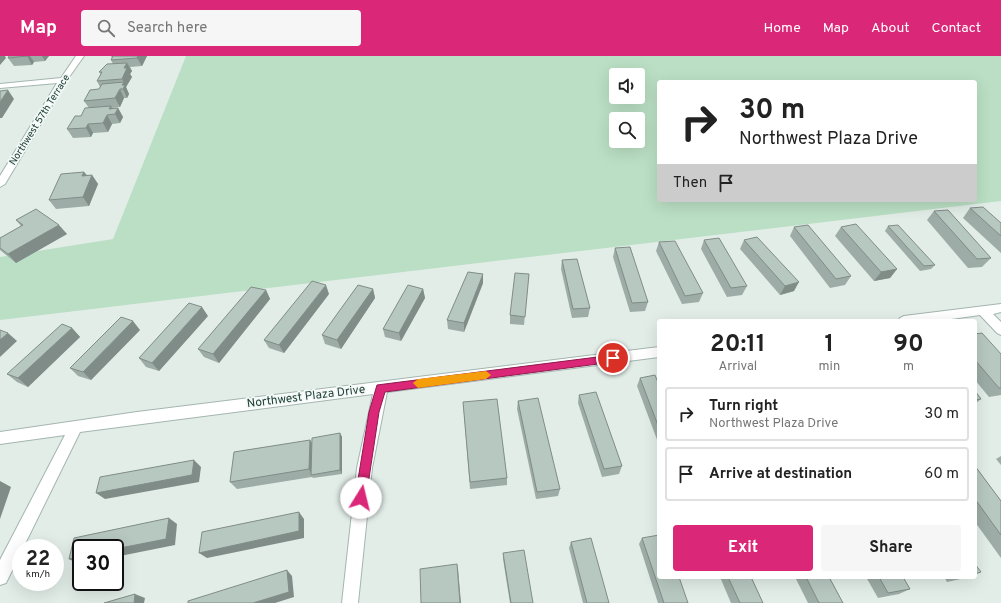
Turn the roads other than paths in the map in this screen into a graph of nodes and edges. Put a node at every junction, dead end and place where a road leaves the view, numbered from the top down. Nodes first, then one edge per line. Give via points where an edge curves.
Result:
1 (80, 56) edge
2 (63, 80) junction
3 (0, 86) edge
4 (0, 184) edge
5 (1001, 308) edge
6 (982, 311) junction
7 (920, 319) edge
8 (1001, 330) edge
9 (657, 352) edge
10 (381, 388) junction
11 (76, 427) junction
12 (0, 438) edge
13 (0, 577) edge
14 (350, 603) edge

1 - 2 street, Northwest 57th Terrace
2 - 3 street
2 - 4 street, Northwest 57th Terrace
5 - 6 street
6 - 7 street
6 - 8 street
9 - 10 street, Northwest Plaza Drive
10 - 11 street, Northwest Plaza Drive
10 - 14 street via 374,412 356,527
11 - 12 street, Northwest Plaza Drive
11 - 13 street

